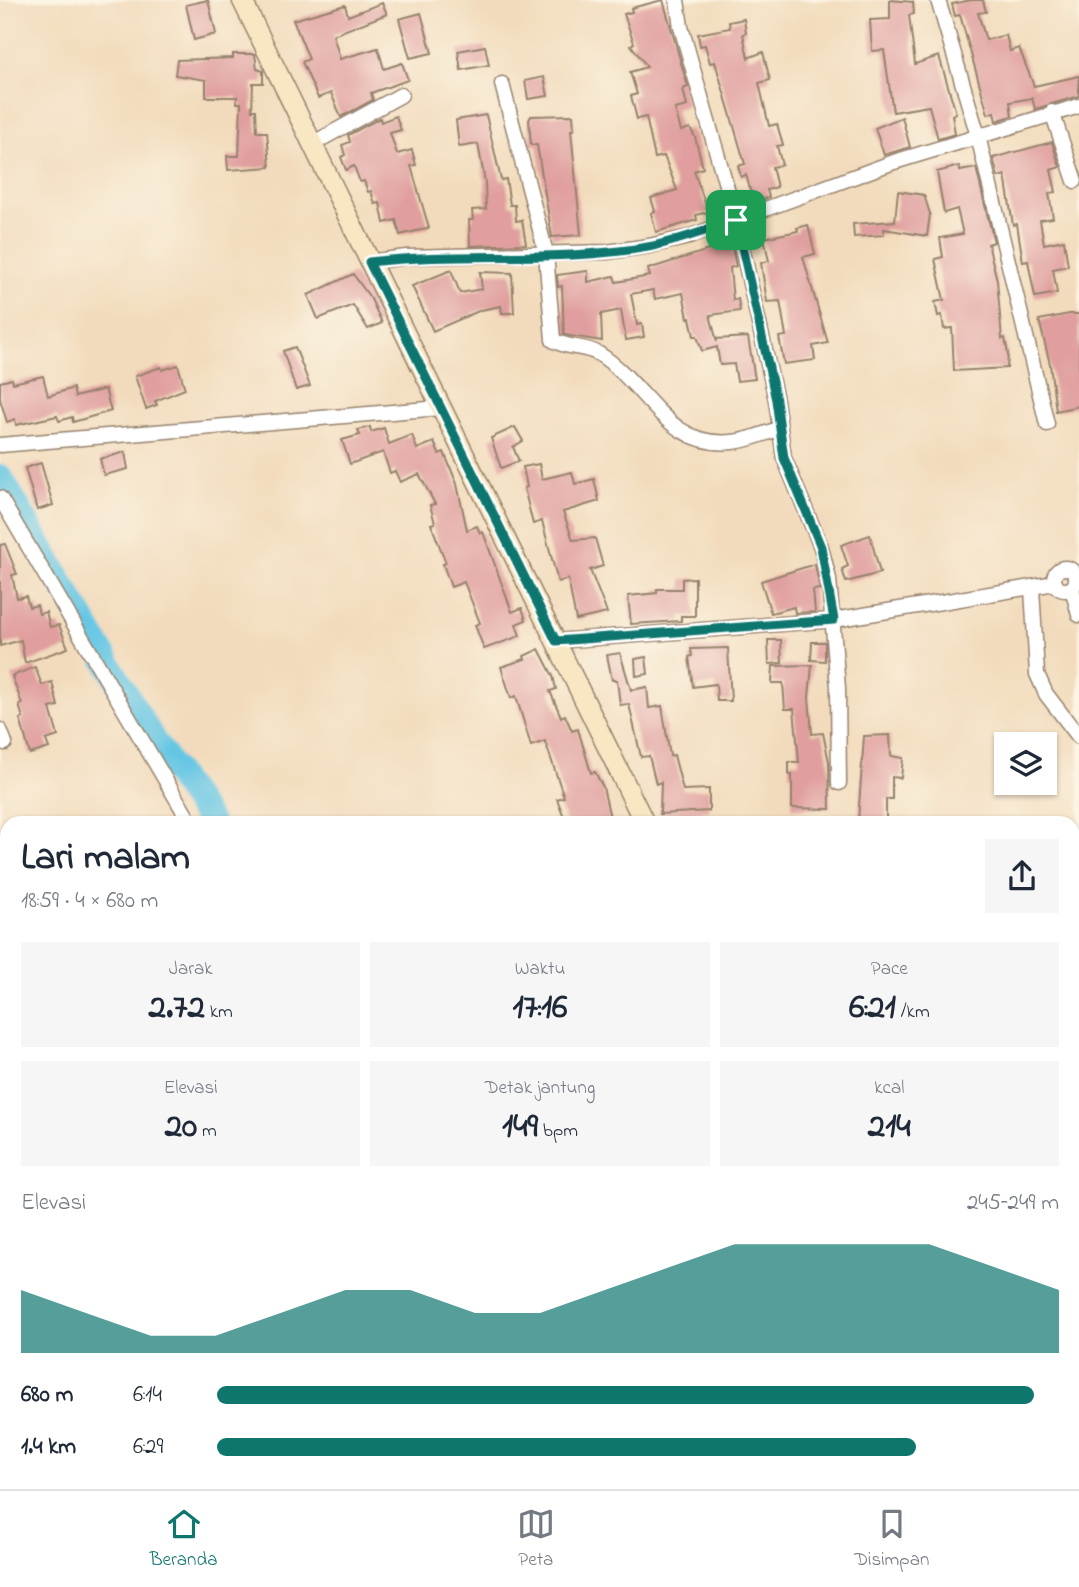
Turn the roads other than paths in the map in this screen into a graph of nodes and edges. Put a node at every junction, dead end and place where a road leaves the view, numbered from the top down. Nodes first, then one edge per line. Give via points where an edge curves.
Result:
1 (242, 0) edge
2 (677, 0) edge
3 (938, 0) edge
4 (502, 84) dead end
5 (401, 95) dead end
6 (1079, 106) edge
7 (1052, 112) junction
8 (978, 136) junction
9 (312, 144) junction
10 (1075, 181) dead end
11 (736, 220) junction
12 (546, 253) junction
13 (369, 262) junction
14 (440, 408) junction
15 (1047, 424) dead end
16 (779, 429) junction
17 (0, 445) edge
18 (0, 498) edge
19 (1075, 579) edge
20 (1032, 588) junction
21 (1079, 615) edge
22 (834, 620) junction
23 (556, 641) junction
24 (1079, 737) edge
25 (839, 783) dead end
26 (186, 816) edge
27 (641, 816) edge

1 - 9 main road
2 - 11 street
3 - 8 street
4 - 12 street
5 - 9 street
6 - 7 street
7 - 8 street
7 - 10 street
8 - 11 street
8 - 15 street
9 - 13 main road
11 - 12 street via 649,246
11 - 16 street
12 - 13 street
12 - 16 street via 554,340 598,354 631,379 675,428 695,439 736,442
13 - 14 main road
14 - 17 street
14 - 23 main road
16 - 22 street via 793,486 821,547
18 - 26 street
19 - 20 street via 1062,589 1055,583
19 - 21 street
20 - 22 street
20 - 24 street via 1037,674
22 - 23 street
22 - 25 street
23 - 27 main road

